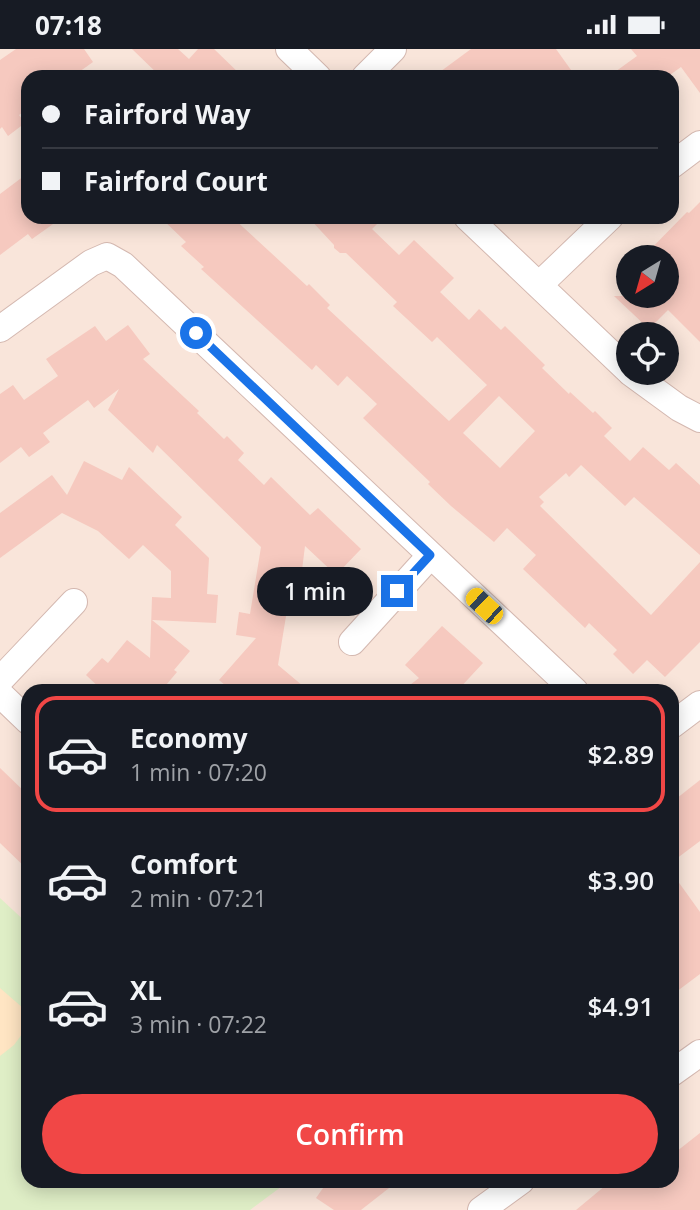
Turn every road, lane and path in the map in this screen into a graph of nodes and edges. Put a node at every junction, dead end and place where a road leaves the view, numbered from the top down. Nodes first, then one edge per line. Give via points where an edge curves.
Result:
1 (289, 49) edge
2 (393, 49) edge
3 (311, 70) edge
4 (372, 70) edge
5 (700, 144) edge
6 (679, 160) edge
7 (474, 224) edge
8 (603, 224) edge
9 (539, 285) junction
10 (0, 329) edge
11 (616, 358) edge
12 (649, 385) edge
13 (700, 419) edge
14 (430, 555) junction
15 (75, 602) dead end
16 (352, 642) dead end
17 (0, 680) edge
18 (568, 684) edge
19 (0, 694) edge
20 (700, 705) edge
21 (21, 714) edge
22 (679, 720) edge
23 (700, 1053) edge
24 (679, 1068) edge
25 (511, 1188) edge
26 (481, 1210) edge

1 - 3 street
2 - 4 street
5 - 6 street
7 - 9 street
8 - 9 street
9 - 11 street
10 - 14 street via 107,256 138,277
12 - 13 street
14 - 16 street
14 - 18 street
15 - 17 street
19 - 21 street
20 - 22 street
23 - 24 street
25 - 26 street

